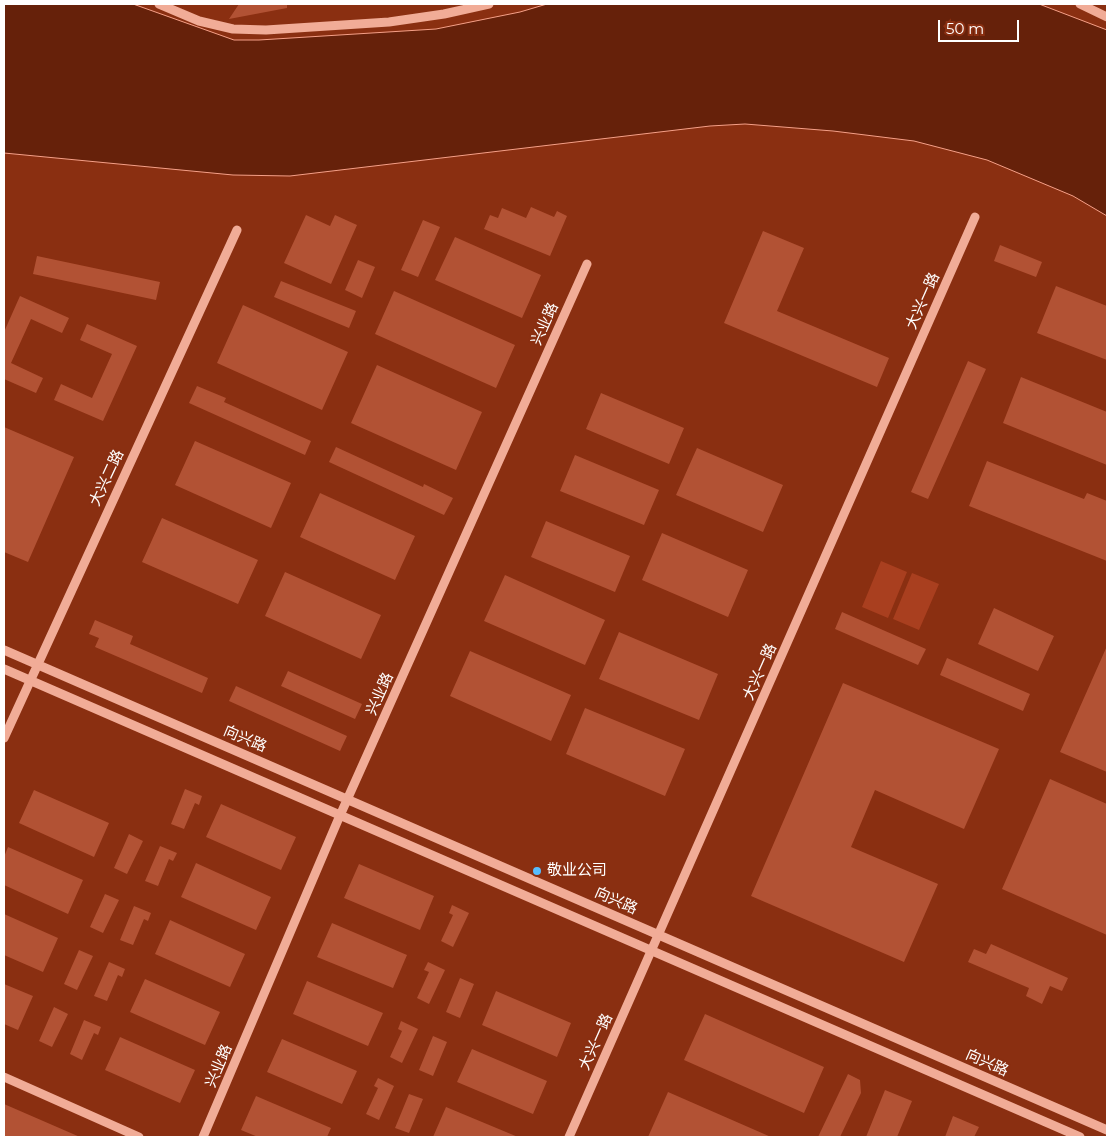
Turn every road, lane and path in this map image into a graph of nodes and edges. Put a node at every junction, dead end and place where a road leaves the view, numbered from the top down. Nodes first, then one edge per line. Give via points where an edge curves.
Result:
1 (488, 4) edge
2 (1080, 4) edge
3 (165, 5) edge
4 (1107, 17) edge
5 (975, 217) dead end
6 (236, 230) dead end
7 (587, 264) dead end
8 (4, 650) edge
9 (37, 664) junction
10 (4, 668) edge
11 (30, 680) junction
12 (4, 738) edge
13 (348, 799) junction
14 (340, 815) junction
15 (659, 935) junction
16 (652, 951) junction
17 (4, 1078) edge
18 (1107, 1130) edge
19 (139, 1137) edge
20 (203, 1137) edge
21 (569, 1137) edge
22 (1080, 1137) edge

1 - 3 street via 388,22 266,30 232,29 199,21
2 - 4 street
5 - 15 street, 大兴一路
6 - 9 street, 大兴二路
7 - 13 street, 兴业路
8 - 9 street, 向兴路
9 - 11 street, 大兴二路
9 - 13 street, 向兴路
10 - 11 street, 向兴路
11 - 12 street, 大兴二路
11 - 14 street, 向兴路
13 - 14 street, 兴业路
13 - 15 street, 向兴路
14 - 16 street, 向兴路
14 - 20 street, 兴业路
15 - 16 street, 大兴一路
15 - 18 street, 向兴路
16 - 21 street, 大兴一路
16 - 22 street, 向兴路
17 - 19 street

